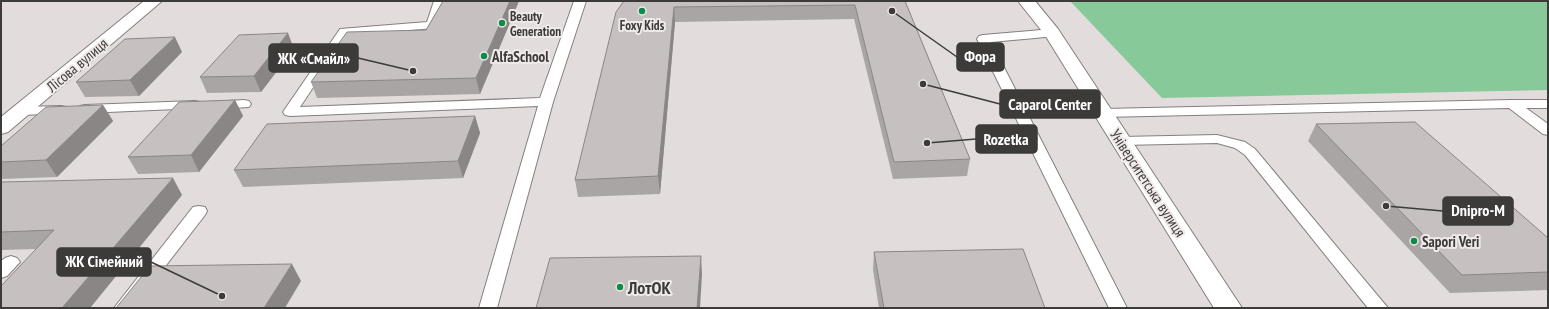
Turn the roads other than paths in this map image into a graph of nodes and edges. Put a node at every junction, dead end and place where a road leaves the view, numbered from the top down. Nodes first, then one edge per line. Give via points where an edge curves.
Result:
1 (154, 1) edge
2 (440, 1) edge
3 (580, 1) edge
4 (1026, 1) edge
5 (1052, 33) junction
6 (546, 102) junction
7 (244, 104) dead end
8 (1512, 104) junction
9 (1548, 104) edge
10 (22, 111) junction
11 (1103, 113) junction
12 (1, 128) edge
13 (1548, 131) edge
14 (1121, 141) junction
15 (199, 211) dead end
16 (123, 308) edge
17 (488, 308) edge
18 (1118, 308) edge
19 (1228, 308) edge
20 (1378, 308) edge

1 - 10 main road, Лісова вулиця
2 - 6 lane via 432,25 344,32 290,112
3 - 6 lane
4 - 5 main road, Університетська вулиця
5 - 11 main road, Університетська вулиця
5 - 18 lane via 984,39
6 - 17 lane
7 - 10 lane
8 - 9 lane
8 - 11 lane
8 - 13 lane
10 - 12 main road, Лісова вулиця
11 - 14 main road, Університетська вулиця
14 - 19 main road, Університетська вулиця
14 - 20 lane via 1217,139 1240,145 1255,158
15 - 16 lane

